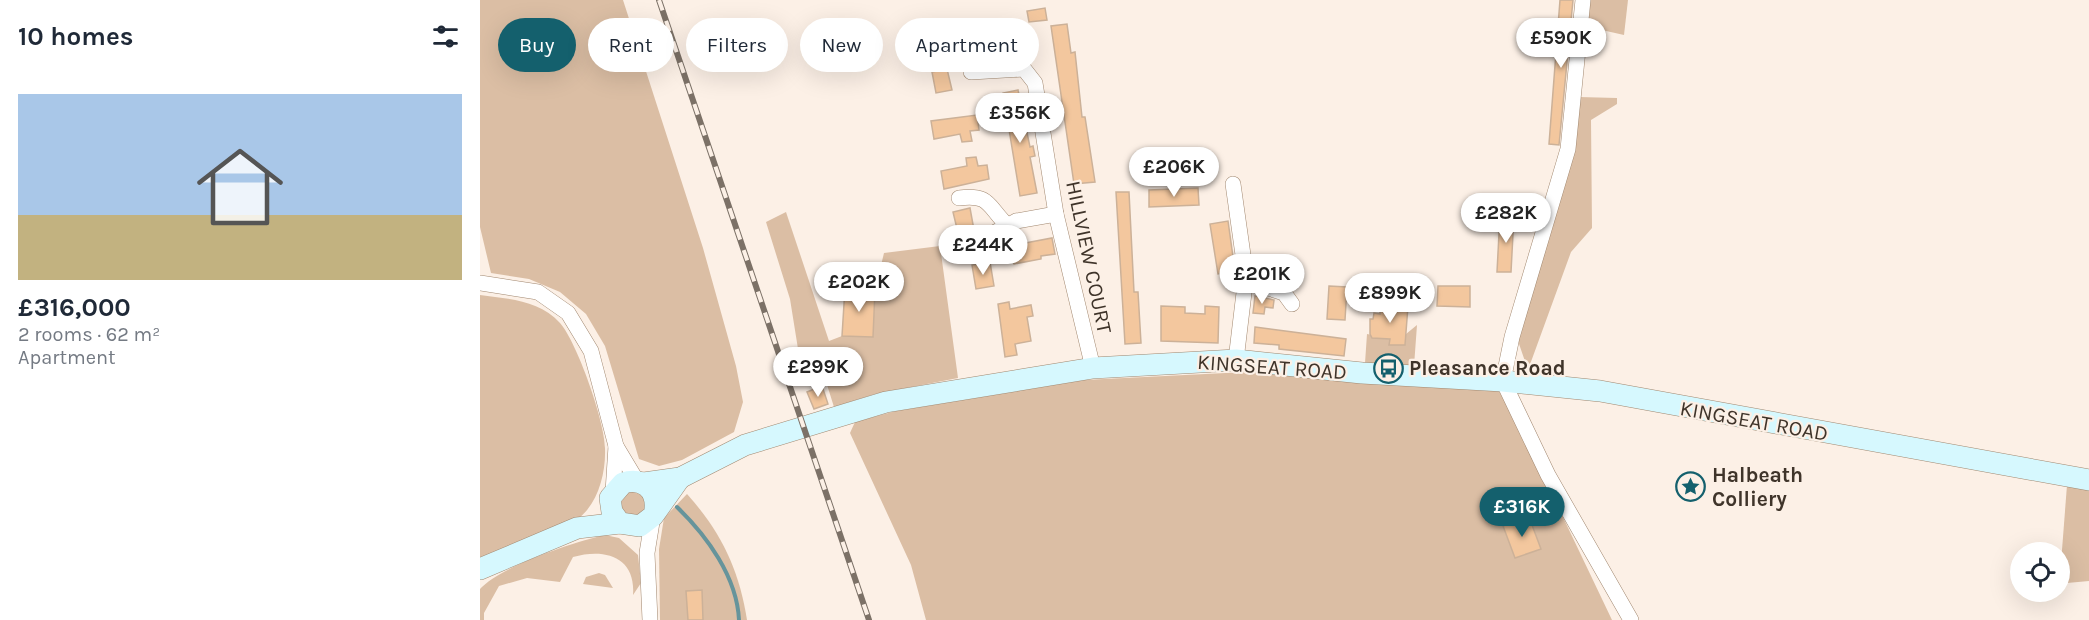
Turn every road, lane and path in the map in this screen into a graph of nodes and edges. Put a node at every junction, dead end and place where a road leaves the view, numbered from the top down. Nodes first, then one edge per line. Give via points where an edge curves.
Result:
1 (1583, 0) edge
2 (1026, 72) edge
3 (1233, 184) dead end
4 (959, 198) dead end
5 (1056, 214) junction
6 (1008, 226) junction
7 (986, 237) dead end
8 (1246, 281) junction
9 (480, 283) edge
10 (1292, 304) dead end
11 (1236, 360) junction
12 (1092, 368) junction
13 (1503, 381) junction
14 (616, 446) junction
15 (680, 478) junction
16 (2089, 480) edge
17 (640, 482) junction
18 (612, 495) junction
19 (654, 512) junction
20 (622, 524) junction
21 (577, 528) junction
22 (647, 553) junction
23 (480, 569) edge
24 (650, 620) edge
25 (1632, 620) edge

1 - 13 street via 1568,148 1512,337
2 - 5 street, HILLVIEW COURT via 1035,83
3 - 8 street
4 - 6 street via 985,199
5 - 6 street
5 - 12 street, HILLVIEW COURT
6 - 7 street
8 - 10 street via 1284,293
8 - 11 street
9 - 14 street via 538,292 568,313 591,351
11 - 12 street, KINGSEAT ROAD
11 - 13 street, KINGSEAT ROAD via 1362,373
12 - 15 street, KINGSEAT ROAD via 860,408 745,445
13 - 16 street, KINGSEAT ROAD via 1600,392
13 - 25 street via 1548,475
14 - 17 street
14 - 18 street
15 - 17 street, KINGSEAT ROAD
15 - 19 street, KINGSEAT ROAD
17 - 18 street, KINGSEAT ROAD via 623,483
17 - 19 street via 654,493
18 - 20 street via 612,512
18 - 21 street, KINGSEAT ROAD
19 - 20 street, KINGSEAT ROAD via 640,526
19 - 22 street
20 - 21 street, KINGSEAT ROAD
20 - 22 street
21 - 23 street, KINGSEAT ROAD
22 - 24 street

